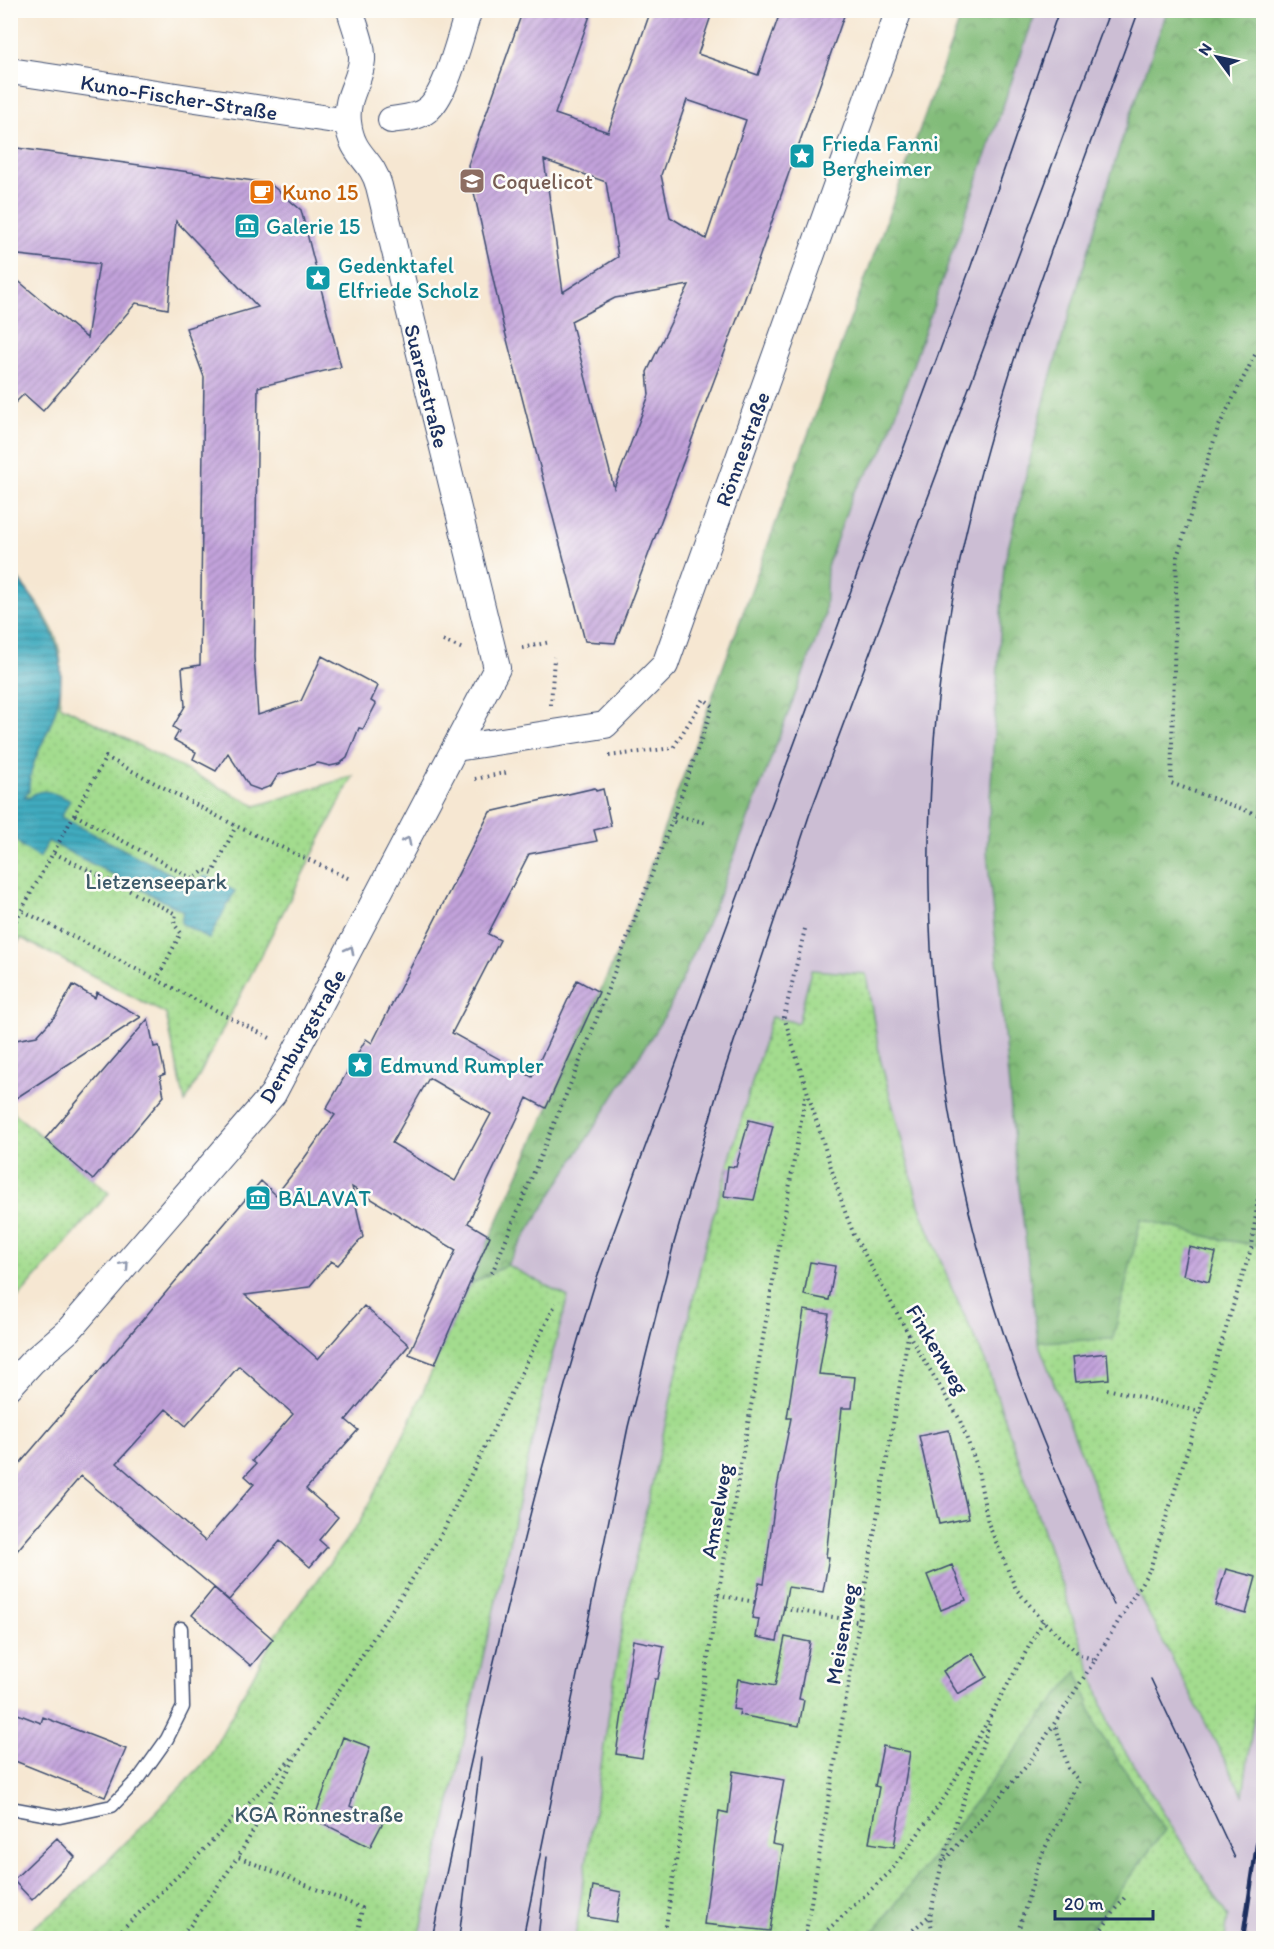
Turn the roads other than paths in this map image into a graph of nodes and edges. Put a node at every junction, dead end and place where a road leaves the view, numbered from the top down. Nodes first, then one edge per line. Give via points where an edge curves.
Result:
1 (350, 10) edge
2 (469, 10) edge
3 (899, 10) edge
4 (10, 71) edge
5 (391, 120) dead end
6 (348, 122) junction
7 (461, 738) junction
8 (10, 1386) edge
9 (182, 1628) dead end
10 (10, 1808) edge

1 - 6 street, Suarezstraße via 362,60 347,103
2 - 5 street via 439,96 417,117
3 - 7 street, Rönnestraße via 665,665 605,725
4 - 6 street, Kuno-Fischer-Straße
6 - 7 street, Suarezstraße via 357,153 376,173 497,668
8 -> 7 street, Dernburgstraße via 69,1330 273,1094
9 - 10 lane via 183,1707 167,1739 140,1777 112,1806 60,1817

